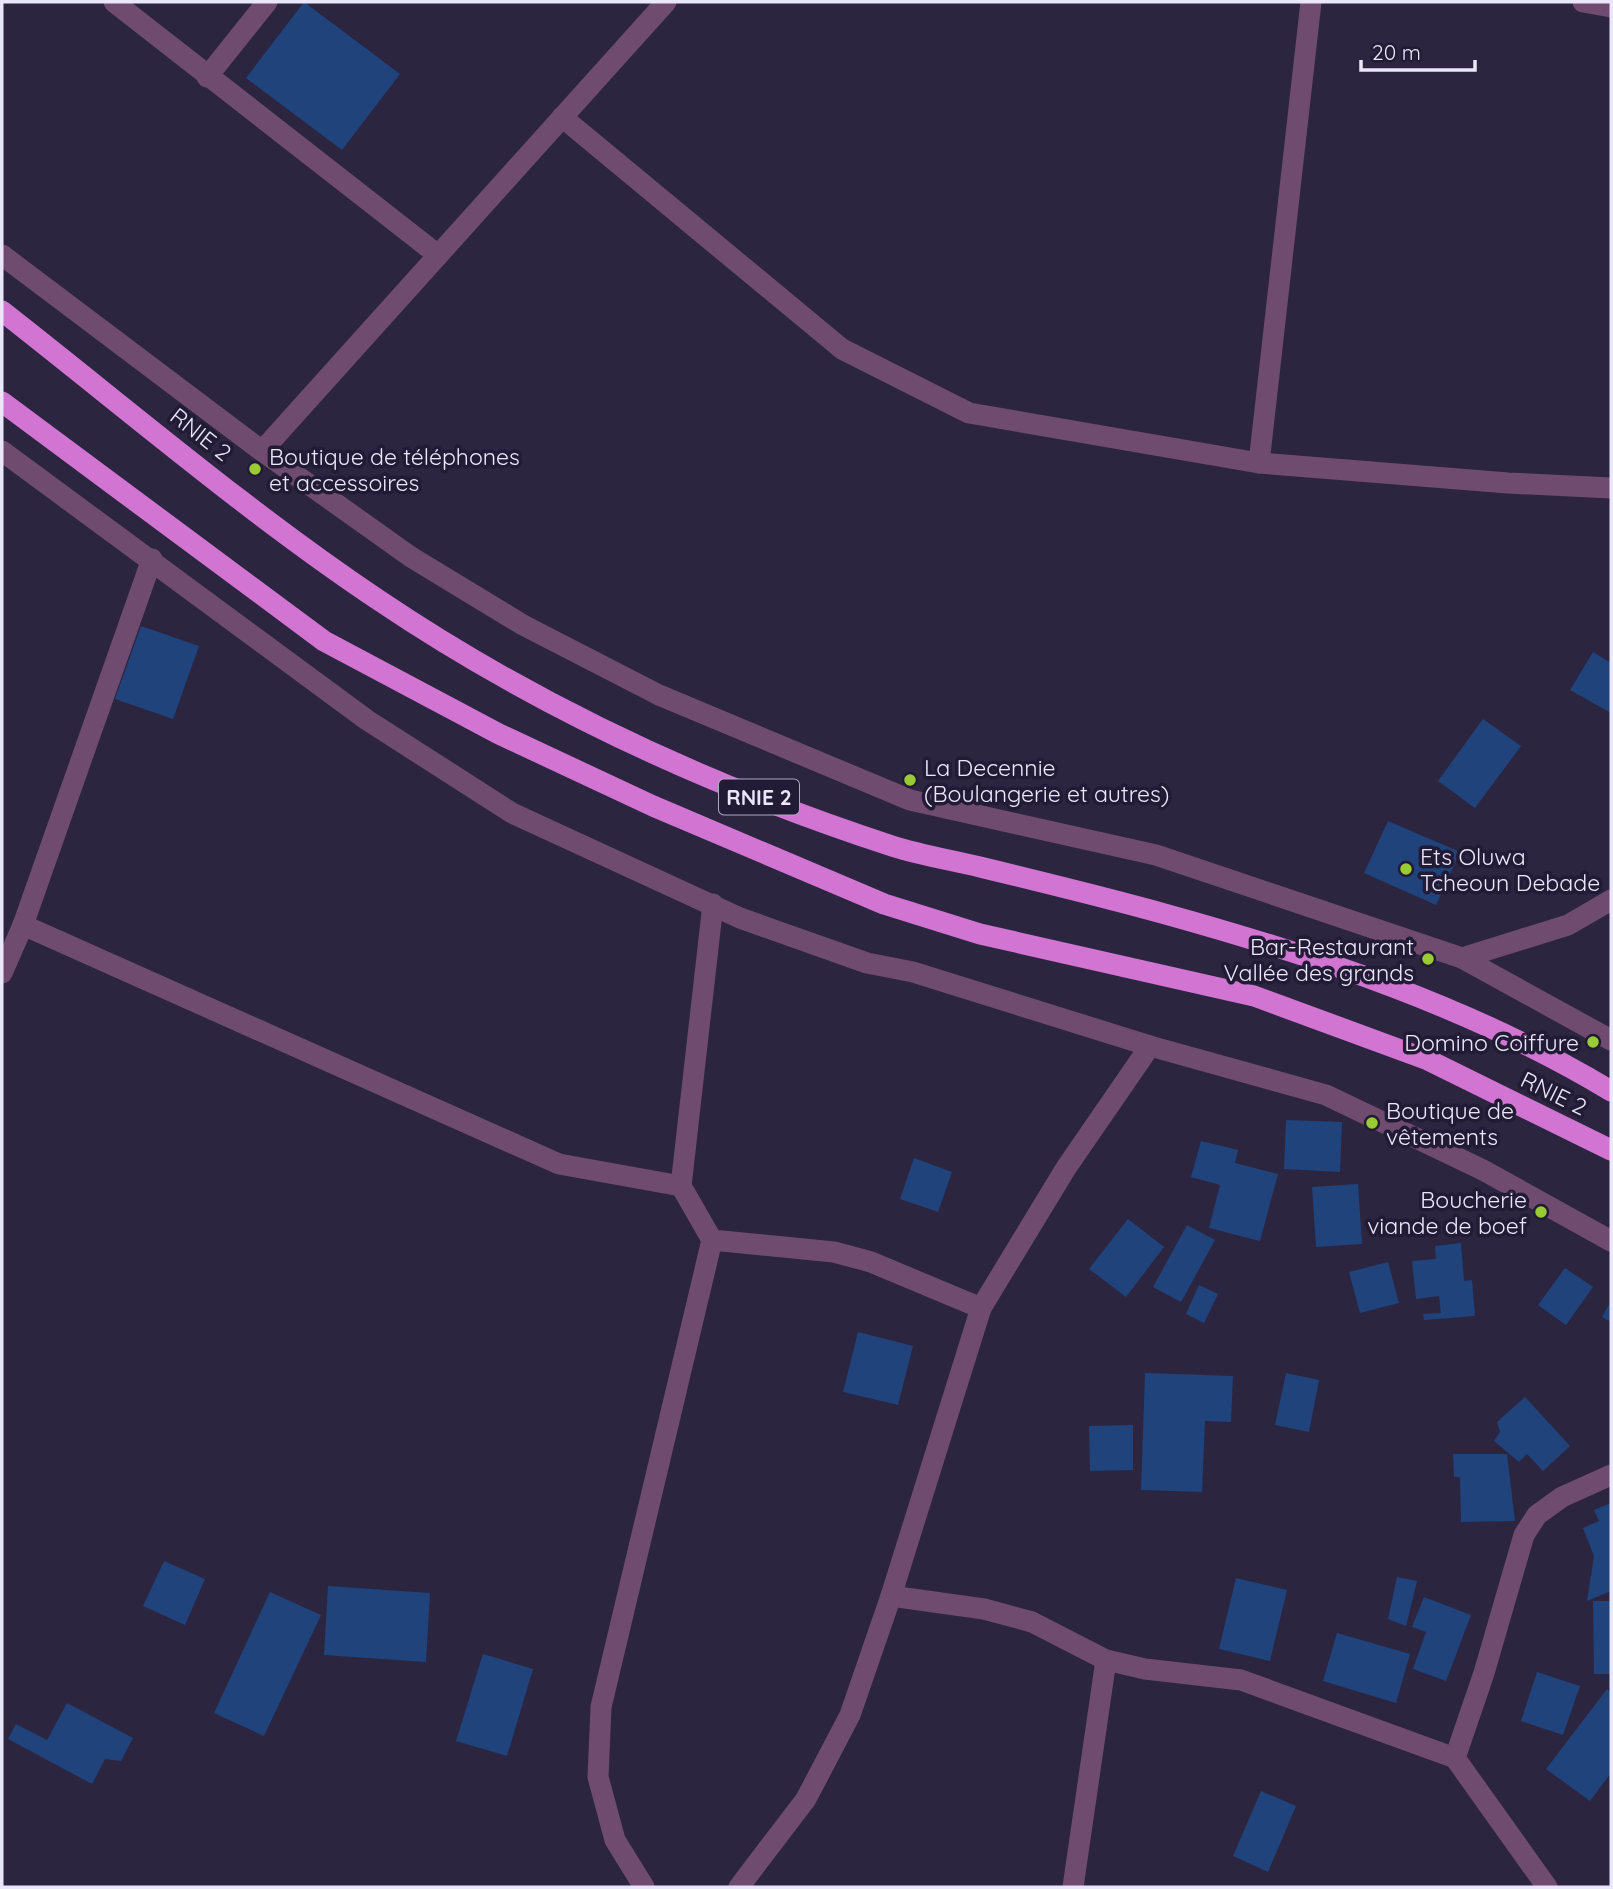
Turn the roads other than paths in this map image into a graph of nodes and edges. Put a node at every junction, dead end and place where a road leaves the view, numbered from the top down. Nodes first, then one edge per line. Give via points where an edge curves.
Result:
1 (114, 2) edge
2 (267, 2) edge
3 (666, 2) edge
4 (1311, 2) edge
5 (1583, 2) edge
6 (1611, 8) edge
7 (207, 77) junction
8 (562, 117) junction
9 (2, 255) edge
10 (438, 255) junction
11 (2, 312) edge
12 (2, 402) edge
13 (2, 451) edge
14 (262, 451) junction
15 (1259, 463) junction
16 (1611, 488) edge
17 (152, 559) junction
18 (1611, 900) edge
19 (713, 904) junction
20 (23, 925) junction
21 (1462, 958) junction
22 (2, 973) edge
23 (1611, 1040) edge
24 (1150, 1046) junction
25 (1611, 1091) edge
26 (1611, 1150) edge
27 (681, 1186) junction
28 (712, 1240) junction
29 (1611, 1241) edge
30 (981, 1308) junction
31 (1611, 1475) edge
32 (891, 1596) junction
33 (1106, 1660) junction
34 (1455, 1758) junction
35 (644, 1887) edge
36 (738, 1887) edge
37 (1073, 1887) edge
38 (1547, 1887) edge

1 - 7 street
2 - 7 street
3 - 8 street
4 - 15 street
5 - 6 street
7 - 10 street
8 - 10 street
8 - 15 street via 842,349 969,413
9 - 14 street
10 - 14 street
11 - 25 highway, RNIE 2 / RNIE 2 via 319,559 481,663 603,729 719,782 894,847 1166,914 1391,984 1485,1023
12 - 26 highway, RNIE 2 / RNIE 2 via 324,641 499,734 653,806 908,912 980,934 1254,996 1427,1060
13 - 17 street
14 - 21 street via 411,557 523,625 659,695 910,800 1156,855
15 - 16 street
17 - 19 street via 366,720 502,806
17 - 20 street
18 - 21 street via 1568,925
19 - 24 street via 867,963 913,972
19 - 27 street
20 - 22 street
20 - 27 street via 559,1164
21 - 23 street
24 - 29 street via 1326,1095 1483,1170
24 - 30 street via 1066,1168
27 - 28 street
28 - 30 street via 834,1252 871,1262
28 - 35 street via 601,1707 598,1777 615,1840
30 - 32 street
31 - 34 street via 1562,1497 1537,1515 1524,1535
32 - 33 street via 984,1609 1031,1622
32 - 36 street via 850,1714 806,1799
33 - 34 street via 1241,1680
33 - 37 street
34 - 38 street

